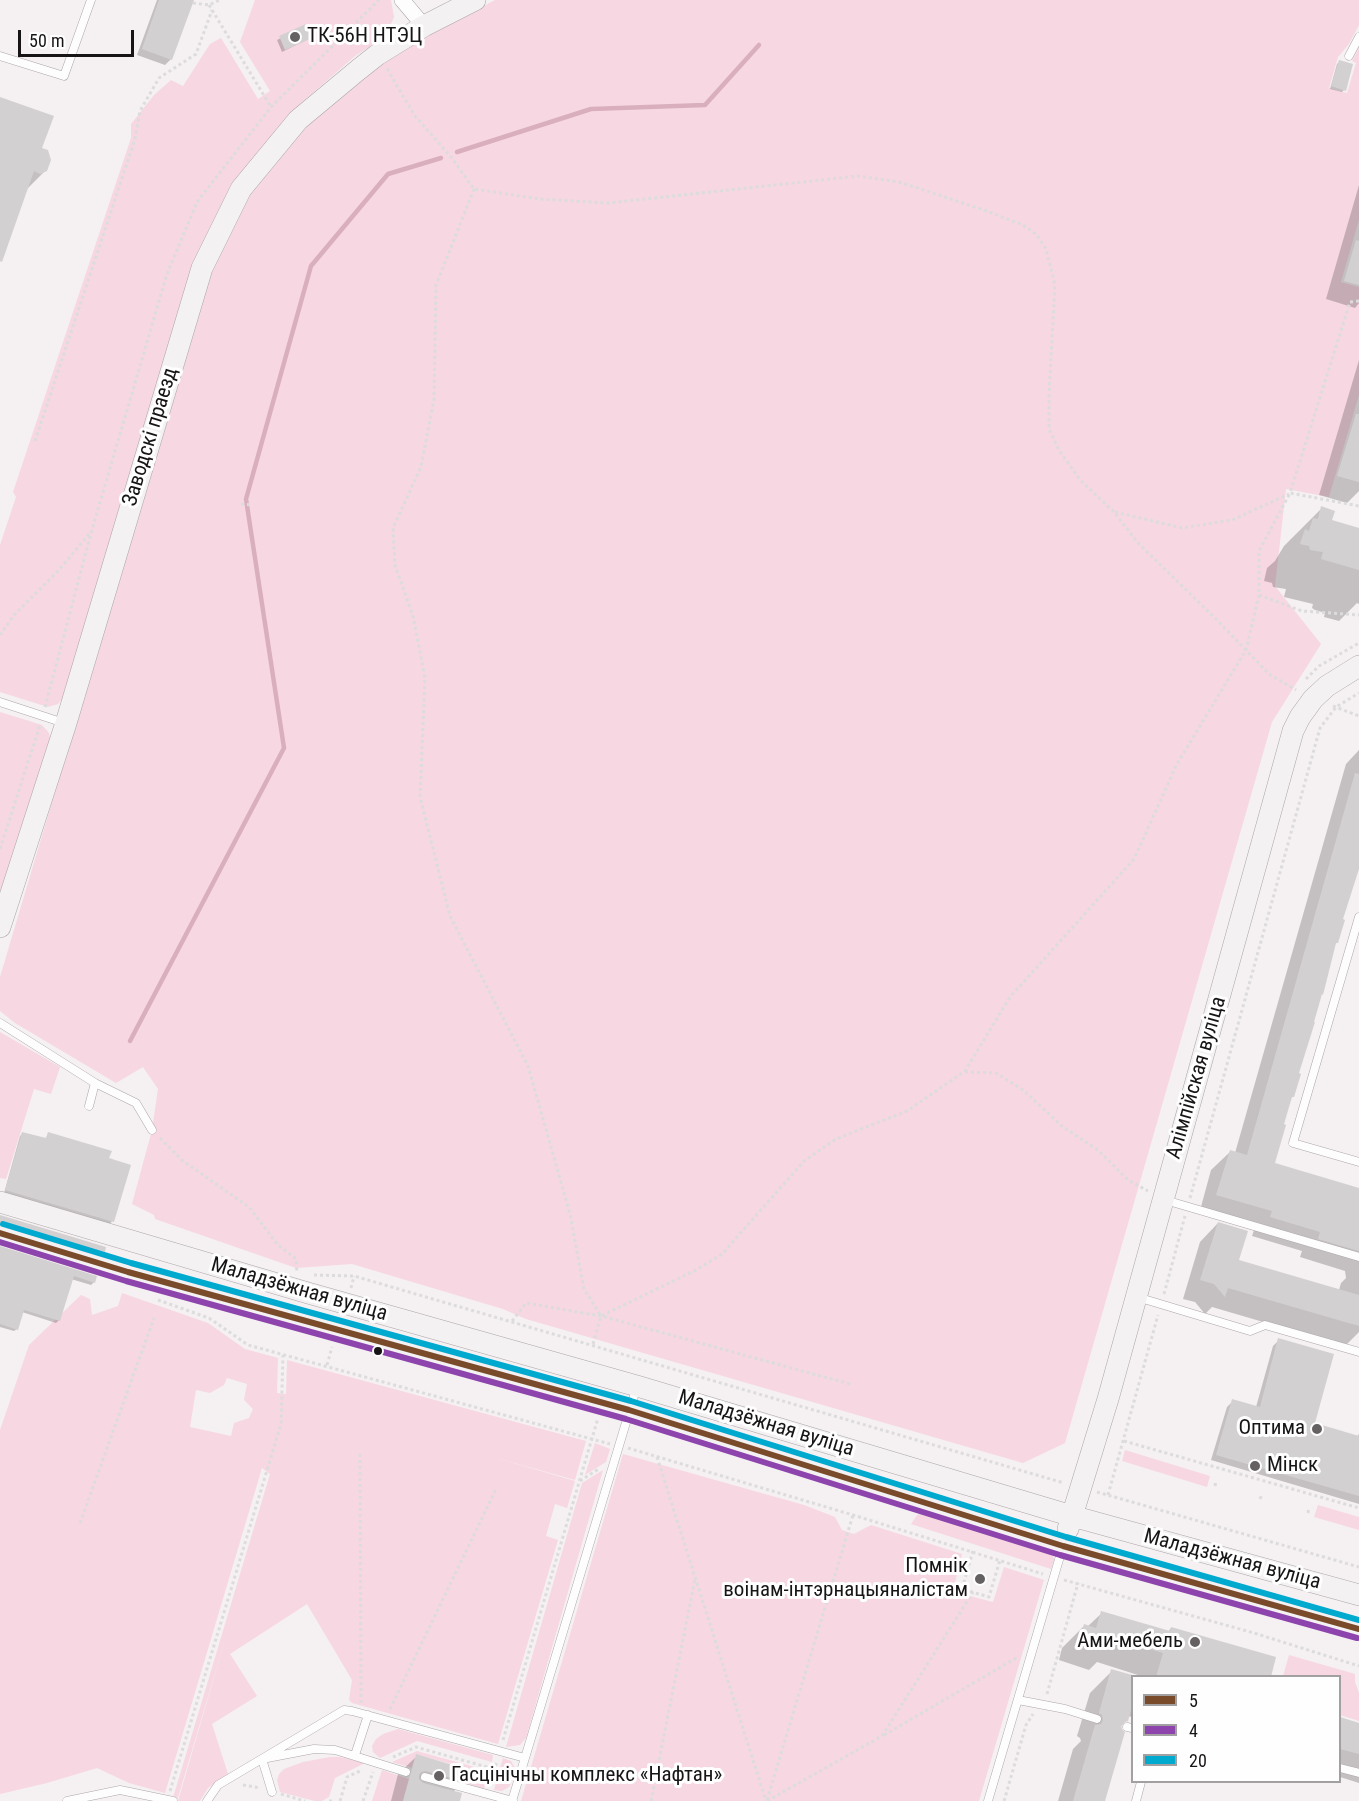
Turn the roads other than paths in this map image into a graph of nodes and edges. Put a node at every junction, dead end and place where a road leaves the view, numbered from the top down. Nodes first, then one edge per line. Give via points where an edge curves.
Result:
1 (91, 0) edge
2 (402, 0) edge
3 (475, 0) edge
4 (424, 26) junction
5 (1359, 37) edge
6 (0, 56) edge
7 (1349, 56) dead end
8 (1359, 666) edge
9 (0, 702) edge
10 (66, 723) junction
11 (1359, 917) edge
12 (0, 927) edge
13 (0, 1023) edge
14 (95, 1083) junction
15 (89, 1106) dead end
16 (152, 1130) road end
17 (1359, 1162) edge
18 (1163, 1199) junction
19 (0, 1202) edge
20 (0, 1233) edge
21 (1359, 1257) edge
22 (1136, 1297) junction
23 (1359, 1352) edge
24 (637, 1386) junction
25 (629, 1410) junction
26 (1072, 1516) junction
27 (1063, 1546) junction
28 (1359, 1594) edge
29 (1359, 1629) edge
30 (1018, 1700) junction
31 (365, 1715) junction
32 (1097, 1719) dead end
33 (355, 1755) junction
34 (525, 1758) junction
35 (262, 1759) junction
36 (1341, 1768) edge
37 (406, 1772) dead end
38 (1359, 1773) edge
39 (425, 1777) dead end
40 (1141, 1783) edge
41 (272, 1792) dead end
42 (170, 1800) edge
43 (67, 1801) edge
44 (207, 1801) edge
45 (512, 1801) edge
46 (988, 1801) edge
47 (1136, 1801) edge

1 - 6 lane via 64,76
2 - 4 street
3 - 4 main road, Заводскі праезд
4 - 10 main road, Заводскі праезд via 377,55 298,120 241,189 202,268
5 - 7 lane
8 - 18 main road, Алімпійская вуліца via 1313,699 1293,731
9 - 10 lane
10 - 12 main road, Заводскі праезд
11 - 17 lane via 1293,1143
13 - 14 lane
14 - 15 lane
14 - 16 lane via 136,1103
18 - 21 lane
18 - 22 main road, Алімпійская вуліца
19 - 24 main road, Маладзёжная вуліца
20 - 25 main road, Маладзёжная вуліца
22 - 23 lane via 1250,1331 1265,1325
22 - 26 main road, Алімпійская вуліца
24 - 25 lane
24 - 26 main road, Маладзёжная вуліца
25 - 27 main road, Маладзёжная вуліца
25 - 34 lane
26 - 27 main road, Алімпійская вуліца
26 - 28 main road, Маладзёжная вуліца
27 - 29 main road, Маладзёжная вуліца
27 - 30 lane
30 - 32 lane
30 - 46 lane
31 - 33 lane
31 - 34 lane
31 - 35 lane via 344,1710
33 - 35 lane via 314,1749
33 - 37 lane
34 - 45 lane
35 - 41 lane
35 - 44 lane via 218,1785
36 - 38 lane
39 - 45 lane
40 - 47 lane
42 - 43 lane via 120,1790

